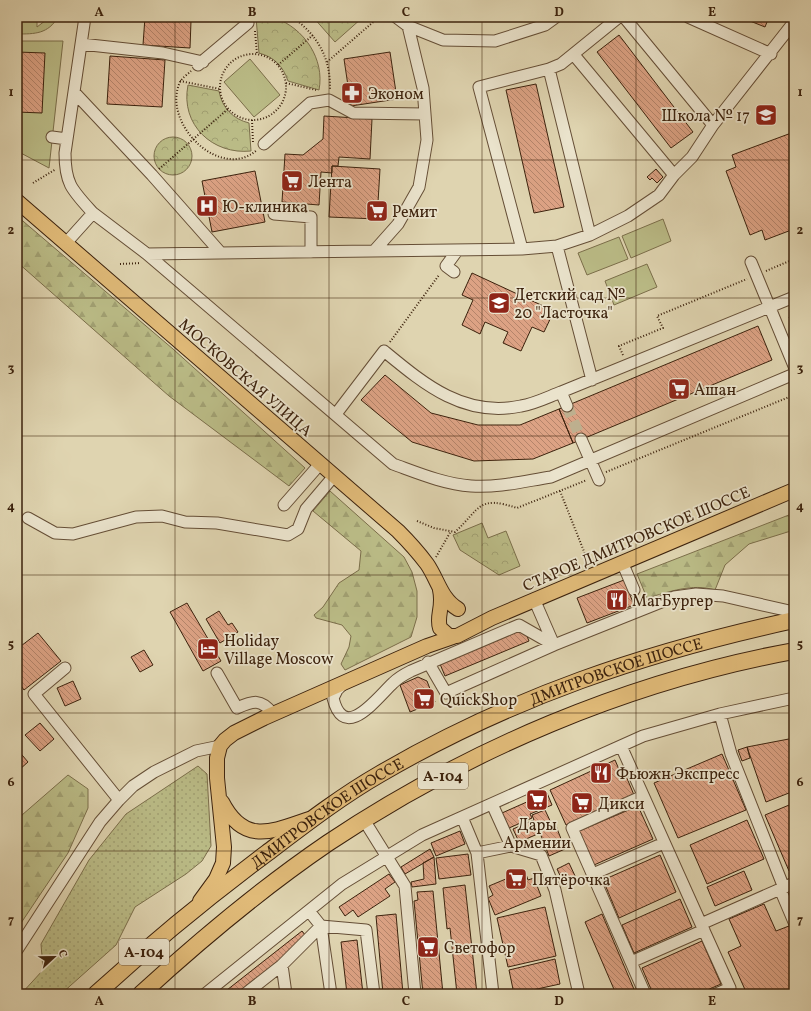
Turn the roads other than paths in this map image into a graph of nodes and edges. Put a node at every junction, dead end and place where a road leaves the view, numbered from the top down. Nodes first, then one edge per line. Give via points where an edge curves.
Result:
1 (85, 17) edge
2 (396, 17) edge
3 (556, 17) edge
4 (619, 17) edge
5 (624, 17) edge
6 (688, 17) edge
7 (250, 21) edge
8 (794, 22) edge
9 (408, 26) junction
10 (81, 44) junction
11 (771, 54) junction
12 (574, 55) junction
13 (549, 69) junction
14 (74, 92) junction
15 (425, 114) junction
16 (713, 125) junction
17 (52, 137) dead end
18 (67, 139) junction
19 (264, 144) road end
20 (674, 175) junction
21 (18, 203) edge
22 (93, 213) junction
23 (274, 214) dead end
24 (590, 235) junction
25 (66, 244) junction
26 (557, 246) junction
27 (522, 249) junction
28 (374, 251) junction
29 (457, 251) junction
30 (220, 252) junction
31 (311, 252) junction
32 (147, 254) junction
33 (751, 262) dead end
34 (450, 269) road end
35 (794, 297) edge
36 (770, 306) junction
37 (794, 366) edge
38 (794, 374) edge
39 (592, 380) junction
40 (561, 392) junction
41 (567, 406) tunnel mouth
42 (336, 414) junction
43 (581, 439) tunnel mouth
44 (590, 460) junction
45 (320, 464) junction
46 (334, 476) junction
47 (598, 478) road end
48 (794, 490) edge
49 (284, 505) dead end
50 (28, 518) dead end
51 (622, 562) junction
52 (440, 590) junction
53 (634, 590) dead end
54 (534, 599) junction
55 (462, 612) junction
56 (794, 612) edge
57 (492, 618) junction
58 (794, 620) edge
59 (440, 622) junction
60 (459, 634) junction
61 (554, 645) junction
62 (427, 646) junction
63 (794, 651) edge
64 (428, 662) junction
65 (65, 668) dead end
66 (217, 673) dead end
67 (348, 680) junction
68 (794, 698) edge
69 (273, 714) junction
70 (720, 714) junction
71 (220, 746) junction
72 (620, 746) junction
73 (643, 796) junction
74 (220, 798) junction
75 (119, 800) junction
76 (492, 804) junction
77 (314, 817) junction
78 (462, 817) junction
79 (364, 820) junction
80 (664, 843) junction
81 (511, 846) junction
82 (477, 853) junction
83 (387, 857) junction
84 (593, 874) junction
85 (786, 887) edge
86 (192, 911) junction
87 (309, 911) junction
88 (794, 922) edge
89 (322, 926) junction
90 (702, 927) junction
91 (17, 950) edge
92 (631, 962) junction
93 (282, 965) junction
94 (731, 991) edge
95 (212, 992) edge
96 (96, 994) edge
97 (141, 994) edge
98 (245, 994) edge
99 (286, 994) edge
100 (331, 994) edge
101 (374, 994) edge
102 (415, 994) edge
103 (493, 994) edge
104 (579, 994) edge
105 (645, 994) edge
106 (716, 994) edge

1 - 10 street
2 - 9 street
3 - 9 street via 545,25 495,41 444,40
4 - 12 street
5 - 16 street
6 - 11 street
7 - 10 street via 200,64 163,53
8 - 11 street
9 - 15 street via 423,88
10 - 14 street
11 - 16 street
12 - 13 street
12 - 20 street
13 - 24 street
13 - 27 street via 479,87
14 - 18 street
14 - 30 street
15 - 19 street via 353,113 329,97 310,104
15 - 28 street via 427,140 419,188 398,224
16 - 20 street via 692,157
17 - 18 street
18 - 22 street via 65,172 74,192
20 - 24 street via 659,195 628,216
21 - 25 main road, МОСКОВСКАЯ УЛИЦА
22 - 25 street
22 - 32 street
23 - 31 street via 311,217
24 - 26 street
25 - 45 main road, МОСКОВСКАЯ УЛИЦА
26 - 27 street
26 - 39 street
27 - 29 street
28 - 29 street
28 - 31 street
29 - 34 street
30 - 31 street
30 - 32 street
32 - 42 street
33 - 36 street
35 - 36 street
36 - 37 street
36 - 39 street
38 - 44 street
39 - 40 street
40 - 41 street
40 - 42 street via 520,406 481,409 425,385 384,351
42 - 44 street via 393,464 432,478 471,486 511,484 551,477
43 - 44 street
44 - 47 street
45 - 46 main road, МОСКОВСКАЯ УЛИЦА
45 - 49 street
46 - 50 street via 306,509 298,529 288,536 217,522 185,522 162,516 136,517 73,534 54,533
46 - 52 main road, МОСКОВСКАЯ УЛИЦА via 415,548 428,565
48 - 51 main road, СТАРОЕ ДМИТРОВСКОЕ ШОССЕ
51 - 53 street
51 - 54 main road, СТАРОЕ ДМИТРОВСКОЕ ШОССЕ
52 - 55 main road, МОСКОВСКАЯ УЛИЦА via 451,605
52 - 59 main road, МОСКОВСКАЯ УЛИЦА
54 - 57 main road, СТАРОЕ ДМИТРОВСКОЕ ШОССЕ
54 - 61 street
55 - 57 main road, СТАРОЕ ДМИТРОВСКОЕ ШОССЕ via 480,620
55 - 59 main road via 450,608
55 - 60 main road via 467,623
56 - 61 street via 723,596 696,594 674,597
57 - 60 main road, СТАРОЕ ДМИТРОВСКОЕ ШОССЕ
58 - 77 highway, ДМИТРОВСКОЕ ШОССЕ / А-104 via 668,650 605,670 518,704 452,735 379,775
59 - 60 main road via 445,634
59 - 62 main road, СТАРОЕ ДМИТРОВСКОЕ ШОССЕ via 435,639
60 - 62 main road, СТАРОЕ ДМИТРОВСКОЕ ШОССЕ
61 - 64 street via 519,625
61 - 64 street via 446,693
62 - 67 main road, СТАРОЕ ДМИТРОВСКОЕ ШОССЕ
63 - 79 highway, ДМИТРОВСКОЕ ШОССЕ / А-104 via 675,680 604,703 530,733 469,762
64 - 67 street via 395,681 361,714 351,718 338,713 333,698 337,690
65 - 75 street via 34,694
66 - 69 street via 237,708 255,701 266,705
67 - 69 main road, СТАРОЕ ДМИТРОВСКОЕ ШОССЕ
68 - 70 street
69 - 71 main road, СТАРОЕ ДМИТРОВСКОЕ ШОССЕ via 234,733
70 - 72 street via 643,736
70 - 85 street via 731,754
71 - 74 main road, А-104 via 217,758
71 - 75 street via 196,751 154,772 133,786
72 - 73 street
72 - 76 street
73 - 80 street
73 - 84 street via 572,828
74 - 77 main road, А-104 via 234,822 254,832 280,829
74 - 86 main road, А-104 via 223,863 216,879
75 - 91 street via 100,822
76 - 78 street
76 - 81 street
77 - 86 highway, ДМИТРОВСКОЕ ШОССЕ / А-104
78 - 82 street
78 - 83 street via 422,835
79 - 83 street
79 - 97 highway, ДМИТРОВСКОЕ ШОССЕ / А-104 via 258,894
80 - 84 street
80 - 90 street
81 - 82 street
81 - 104 street via 540,855 555,890
82 - 103 street
83 - 87 street via 342,884
83 - 102 street via 406,886
84 - 92 street
85 - 88 street
85 - 90 street
86 - 96 highway, ДМИТРОВСКОЕ ШОССЕ / А-104
87 - 89 street
87 - 95 street
89 - 93 street
89 - 100 street
89 - 101 street via 366,930
90 - 92 street
90 - 94 street
92 - 105 street
93 - 98 street
93 - 99 street
94 - 106 street

